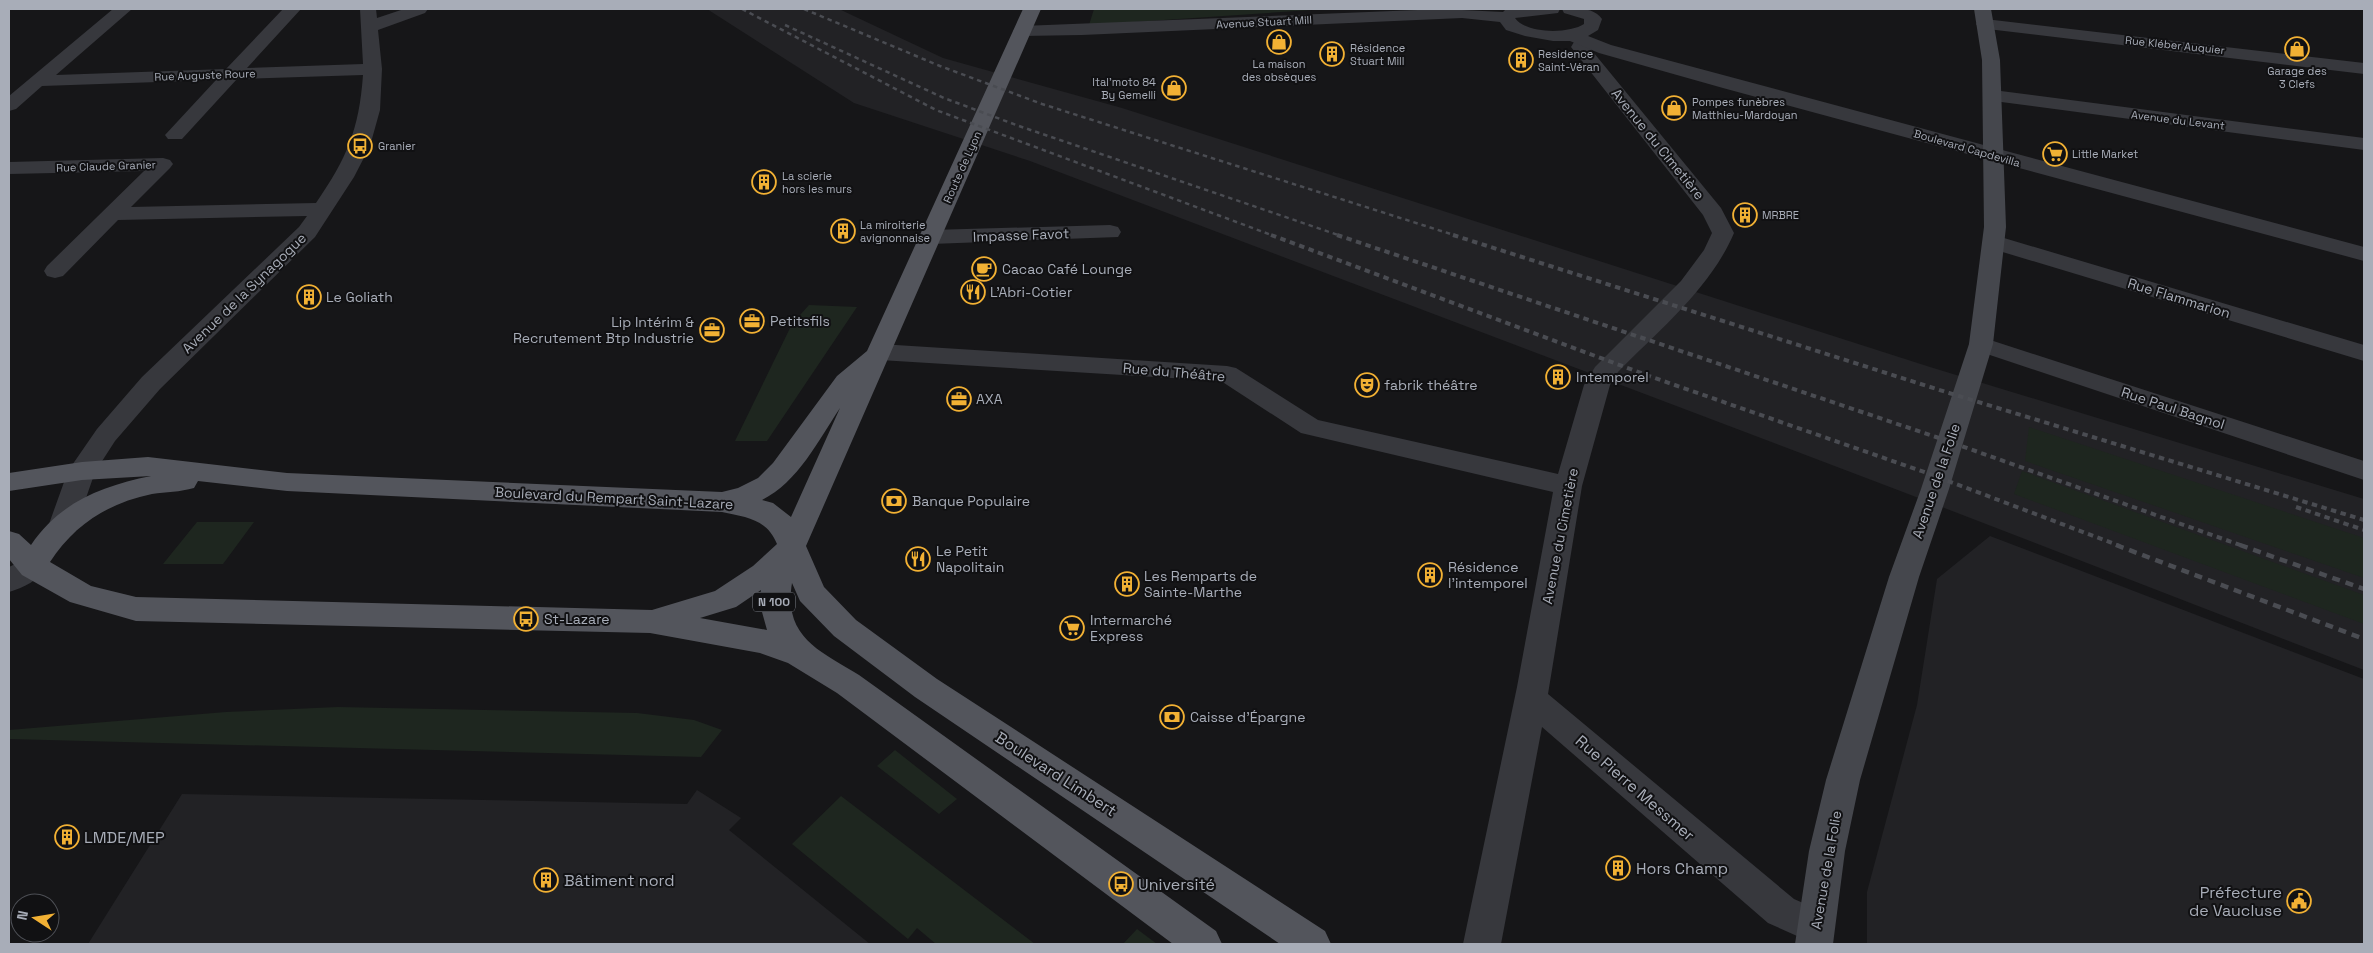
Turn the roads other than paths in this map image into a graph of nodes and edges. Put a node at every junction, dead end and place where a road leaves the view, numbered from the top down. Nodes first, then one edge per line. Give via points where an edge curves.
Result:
1 (124, 9) edge
2 (292, 9) edge
3 (419, 9) edge
4 (1032, 9) edge
5 (1552, 9) edge
6 (1580, 10) edge
7 (1984, 16) edge
8 (1506, 17) junction
9 (369, 18) edge
10 (1022, 31) junction
11 (1577, 38) junction
12 (373, 69) junction
13 (2364, 69) edge
14 (232, 74) junction
15 (38, 81) junction
16 (1993, 96) junction
17 (9, 105) edge
18 (175, 135) dead end
19 (2364, 144) edge
20 (1992, 155) junction
21 (9, 168) edge
22 (321, 209) junction
23 (112, 214) junction
24 (1110, 232) dead end
25 (931, 237) junction
26 (1994, 242) junction
27 (2364, 254) edge
28 (55, 271) dead end
29 (1981, 344) junction
30 (880, 352) junction
31 (2364, 353) edge
32 (82, 471) junction
33 (2364, 471) edge
34 (252, 479) junction
35 (9, 482) edge
36 (1568, 486) junction
37 (722, 502) junction
38 (63, 524) junction
39 (9, 541) edge
40 (792, 548) junction
41 (20, 574) edge
42 (650, 621) junction
43 (799, 654) junction
44 (1530, 698) junction
45 (1815, 935) edge
46 (1203, 944) edge
47 (1312, 944) edge
48 (1482, 944) edge

1 - 15 street
2 - 14 street
3 - 9 street
4 - 10 main road, Route de Lyon
5 - 8 street via 1514,12
6 - 11 street via 1591,16 1593,22
7 - 13 street, Rue Kléber Auquier
7 - 16 main road, Avenue de la Folie
8 - 10 street, Avenue Stuart Mill via 1462,12
8 - 11 street, Boulevard Capdevilla via 1512,26 1521,30
9 - 12 street, Avenue de la Synagogue
10 - 25 main road, Route de Lyon
11 - 20 street, Boulevard Capdevilla via 1730,84
11 - 36 street, Avenue du Cimetière via 1580,47 1713,213 1723,233 1718,249 1701,270 1608,367 1597,384
12 - 14 street, Rue Auguste Roure
12 - 22 street, Avenue de la Synagogue via 370,110 360,146 344,177
14 - 15 street, Rue Auguste Roure
14 - 18 street
15 - 17 street
16 - 19 street, Avenue du Levant
16 - 20 main road, Avenue de la Folie
20 - 26 main road, Avenue de la Folie
20 - 27 street, Boulevard Capdevilla
21 - 23 street, Rue Claude Granier via 163,164
22 - 23 street
22 - 32 street, Avenue de la Synagogue via 307,232 151,383 106,435
23 - 28 street, Rue Claude Granier
24 - 25 street, Impasse Favot
25 - 30 main road, Route de Lyon
26 - 29 main road, Avenue de la Folie
26 - 31 street, Rue Flammarion
29 - 33 street, Rue Paul Bagnol
29 - 45 main road, Avenue de la Folie via 1904,577 1842,780 1827,851
30 - 36 street, Rue du Théâtre via 1227,374 1310,427
30 - 37 main road, Route de Lyon via 846,382 800,449 768,485 746,496
30 - 40 main road, Route de Lyon
32 - 34 main road, Boulevard du Rempart Saint-Lazare via 148,466
32 - 35 main road, Boulevard du Rempart Saint-Lazare
32 - 38 street, Avenue de la Synagogue
34 - 37 main road, Boulevard du Rempart Saint-Lazare
34 - 38 main road, Boulevard du Rempart Saint-Lazare via 162,482 100,500
36 - 44 street, Avenue du Cimetière
37 - 40 main road, Boulevard du Rempart Saint-Lazare via 764,510 785,529
38 - 41 main road, Boulevard du Rempart Saint-Lazare
39 - 41 main road
40 - 42 main road via 763,574 725,598
40 - 43 main road, Route de Lyon / N 100 via 778,577 774,601 780,625
40 - 47 main road, Boulevard Limbert via 811,593 845,628 926,688
41 - 42 main road via 49,579 97,601 136,609
42 - 43 main road via 763,641
43 - 46 main road via 848,684
44 - 45 street, Rue Pierre Messmer via 1781,911
44 - 48 street, Avenue du Cimetière

